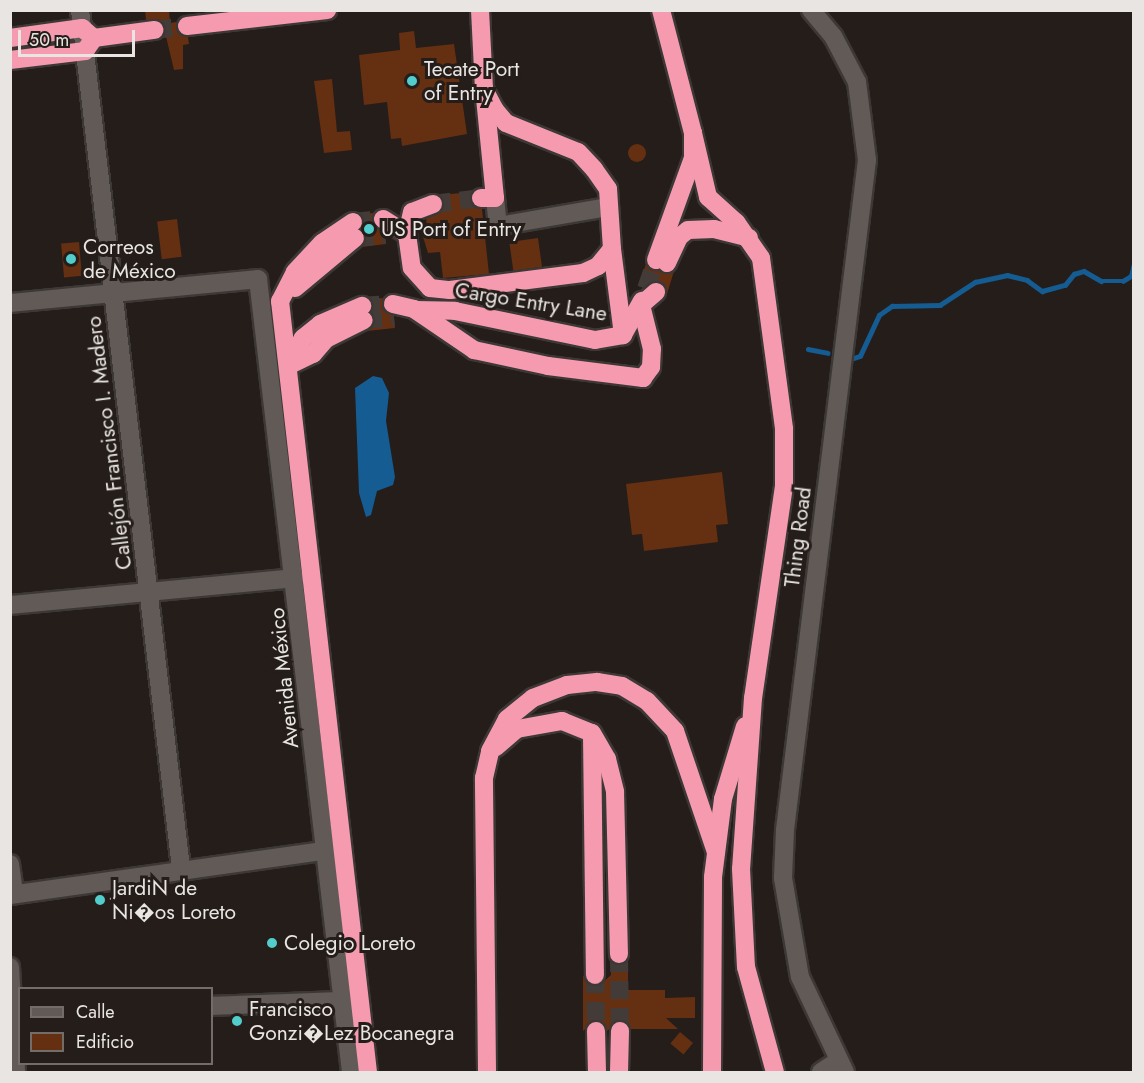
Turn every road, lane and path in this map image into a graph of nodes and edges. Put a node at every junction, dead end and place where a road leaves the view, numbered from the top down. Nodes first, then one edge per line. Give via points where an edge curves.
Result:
1 (327, 10) edge
2 (480, 10) edge
3 (661, 10) edge
4 (811, 10) edge
5 (247, 14) edge
6 (187, 26) tunnel mouth
7 (154, 30) tunnel mouth
8 (85, 32) edge
9 (10, 38) edge
10 (10, 60) edge
11 (484, 89) junction
12 (693, 133) junction
13 (488, 198) joint
14 (433, 204) tunnel mouth
15 (608, 207) junction
16 (384, 227) tunnel mouth
17 (354, 230) tunnel mouth
18 (407, 234) junction
19 (749, 238) junction
20 (612, 249) junction
21 (113, 292) junction
22 (10, 303) edge
23 (414, 309) junction
24 (394, 311) tunnel mouth
25 (363, 313) tunnel mouth
26 (624, 335) junction
27 (288, 366) junction
28 (295, 578) junction
29 (150, 592) junction
30 (10, 605) edge
31 (753, 698) junction
32 (592, 733) junction
33 (490, 752) junction
34 (334, 850) junction
35 (716, 852) junction
36 (10, 864) edge
37 (181, 869) junction
38 (12, 894) edge
39 (619, 954) tunnel mouth
40 (10, 967) edge
41 (595, 975) tunnel mouth
42 (16, 990) edge
43 (344, 1002) junction
44 (213, 1006) edge
45 (596, 1031) tunnel mouth
46 (620, 1031) tunnel mouth
47 (841, 1067) edge
48 (16, 1072) edge
49 (351, 1072) edge
50 (368, 1072) edge
51 (487, 1072) edge
52 (597, 1072) edge
53 (619, 1072) edge
54 (712, 1072) edge
55 (775, 1072) edge
56 (821, 1072) edge

1 - 5 highway via 260,21
2 - 11 highway
3 - 12 highway
4 - 47 street, Thing Road via 833,36 854,76 867,134 866,180 789,795 783,878 800,977
5 - 6 highway
7 - 8 highway
8 - 9 highway
8 - 10 highway
8 - 21 street, Callejón Francisco I. Madero
11 - 13 highway
11 - 15 highway via 506,123 578,152 608,189
12 - 19 highway via 708,197
12 - 19 highway via 693,158 661,262 688,230 714,229
13 - 15 street via 498,226
14 - 18 highway via 412,212
15 - 20 highway
16 - 18 highway
17 - 27 highway via 280,301
18 - 20 highway via 412,268 420,279 430,288 450,290 583,273 598,266
19 - 31 highway via 767,279 784,429 777,550
20 - 26 highway
21 - 22 street
21 - 28 street, Avenida México via 258,279
21 - 29 street, Callejón Francisco I. Madero
23 - 24 highway
23 - 26 highway, Cargo Entry Lane via 455,311 595,340
23 - 26 highway, Cargo Entry Lane via 474,350 548,366 643,378 651,367 648,295
25 - 27 highway via 326,339 313,354
27 - 34 highway
28 - 29 street
28 - 34 street, Avenida México
29 - 30 street
29 - 37 street, Callejón Francisco I. Madero
31 - 35 highway via 723,799
31 - 55 highway via 741,870 746,967
32 - 33 highway via 579,724 544,722 517,729
32 - 39 highway via 607,759 615,792
32 - 41 highway
33 - 35 highway via 507,719 533,698 567,685 597,682 622,687 647,701 675,731
33 - 51 highway via 483,778
34 - 37 street
34 - 43 street, Avenida México
34 - 50 highway
35 - 54 highway
36 - 38 street
37 - 38 street
40 - 42 street
42 - 48 street
43 - 44 street
43 - 49 street, Avenida México
45 - 52 highway
46 - 53 highway
47 - 56 street

